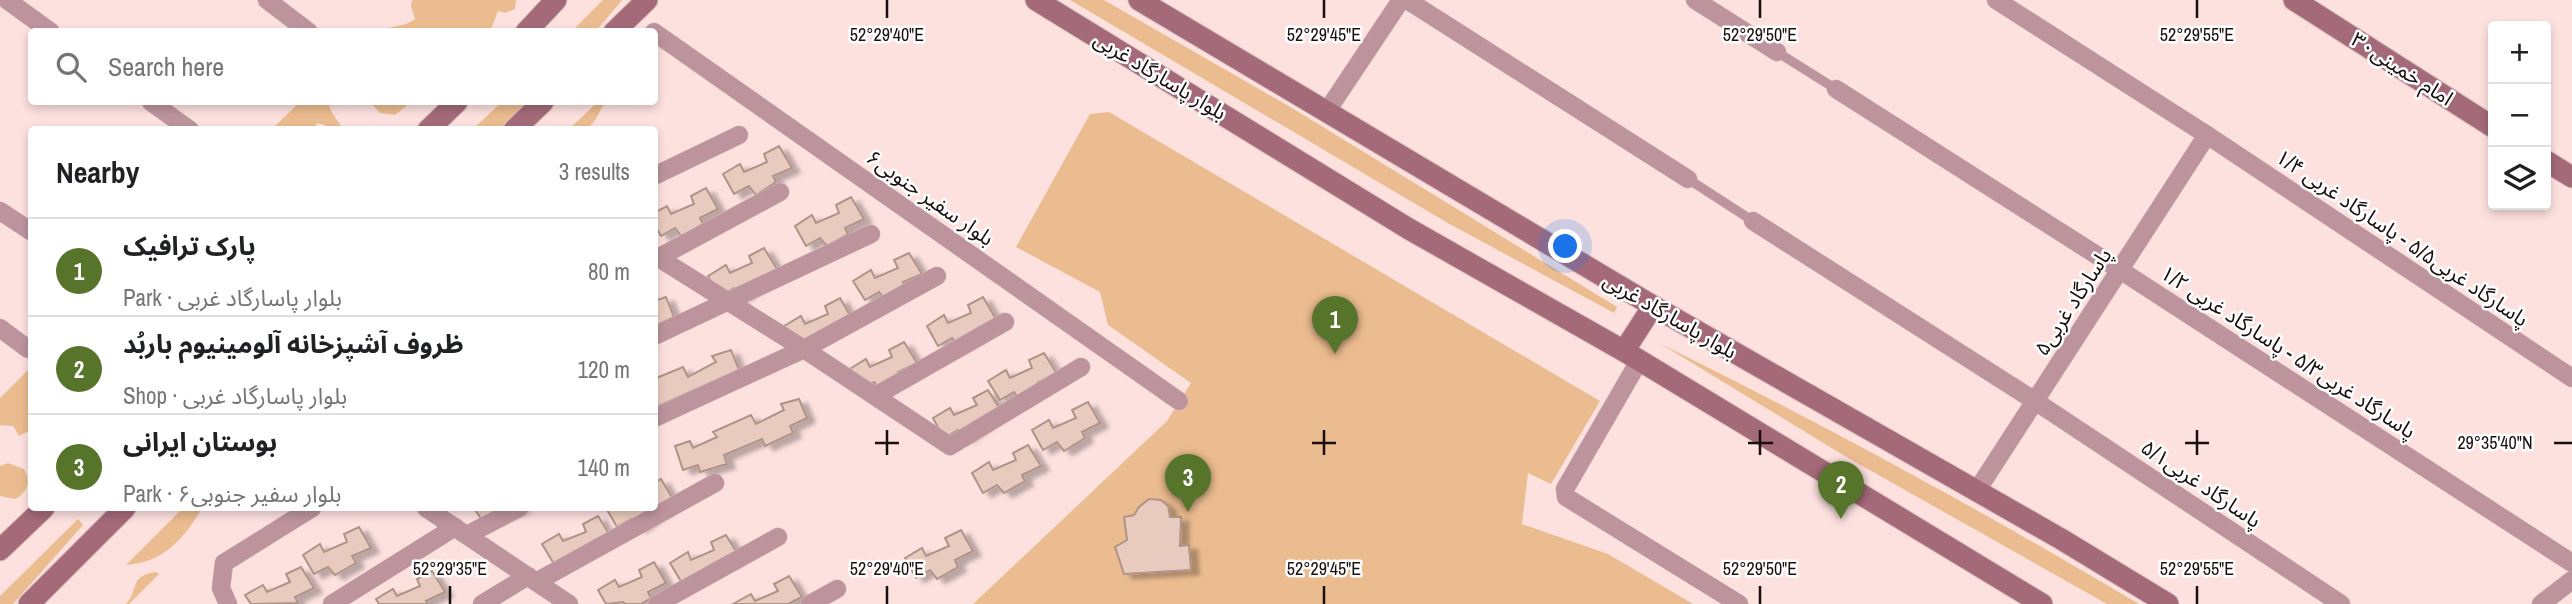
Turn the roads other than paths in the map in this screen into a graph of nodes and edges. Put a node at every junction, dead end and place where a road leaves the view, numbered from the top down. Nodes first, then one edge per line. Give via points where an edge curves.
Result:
1 (7, 0) edge
2 (267, 0) edge
3 (556, 0) edge
4 (647, 0) edge
5 (1037, 0) edge
6 (1139, 0) edge
7 (1401, 0) edge
8 (1407, 0) edge
9 (1695, 0) edge
10 (1996, 0) edge
11 (2308, 3) edge
12 (636, 8) edge
13 (46, 28) edge
14 (304, 28) edge
15 (530, 28) edge
16 (618, 28) edge
17 (651, 28) edge
18 (658, 35) edge
19 (1777, 52) joint
20 (1836, 89) joint
21 (154, 105) edge
22 (454, 105) edge
23 (539, 105) edge
24 (1327, 111) junction
25 (2488, 124) edge
26 (184, 126) edge
27 (432, 126) edge
28 (518, 126) edge
29 (739, 135) dead end
30 (2207, 135) junction
31 (2551, 164) edge
32 (658, 174) edge
33 (2572, 177) edge
34 (1688, 180) joint
35 (780, 192) dead end
36 (0, 211) edge
37 (1754, 221) joint
38 (28, 229) edge
39 (871, 234) dead end
40 (658, 256) edge
41 (658, 258) edge
42 (2120, 270) junction
43 (937, 276) dead end
44 (729, 303) junction
45 (1653, 306) junction
46 (1005, 322) dead end
47 (0, 328) edge
48 (658, 334) edge
49 (28, 349) dead end
50 (804, 349) junction
51 (1632, 356) junction
52 (1081, 367) dead end
53 (2572, 378) edge
54 (875, 396) junction
55 (1179, 401) dead end
56 (2035, 401) junction
57 (658, 416) edge
58 (715, 484) dead end
59 (1976, 492) junction
60 (41, 511) edge
61 (117, 511) edge
62 (307, 511) edge
63 (431, 511) edge
64 (511, 511) edge
65 (461, 531) junction
66 (778, 537) dead end
67 (0, 550) edge
68 (2572, 563) edge
69 (532, 579) junction
70 (2572, 580) edge
71 (837, 589) dead end
72 (29, 604) edge
73 (228, 604) edge
74 (332, 604) edge
75 (482, 604) edge
76 (569, 604) edge
77 (657, 604) edge
78 (810, 604) edge
79 (1739, 604) edge
80 (2042, 604) edge
81 (2168, 604) edge
82 (2341, 604) edge
83 (2541, 604) edge

1 - 13 street
2 - 14 street
3 - 15 main road
4 - 12 main road
5 - 51 main road, بلوار پاسارگاد غربی via 1409,229
6 - 24 main road, بلوار پاسارگاد غربی
7 - 24 street
8 - 34 street
9 - 19 street
10 - 30 street, پاسارگاد غربی۵/۵ - پاسارگاد غربی ۱/۴
11 - 25 main road, امام خمینی۳۰
12 - 16 main road
12 - 17 street, بلوار سفیر جنوبی۶
18 - 55 street, بلوار سفیر جنوبی۶
19 - 20 lane
20 - 42 street, پاسارگاد غربی۵/۳ - پاسارگاد غربی ۱/۲
21 - 26 street
22 - 27 main road
23 - 28 main road
24 - 45 main road, بلوار پاسارگاد غربی
29 - 32 street
30 - 42 street, پاسارگاد غربی۵
30 - 53 street, پاسارگاد غربی۵/۵ - پاسارگاد غربی ۱/۴
31 - 33 main road
34 - 37 lane
35 - 40 street
36 - 38 street
37 - 56 street, پاسارگاد غربی۵/۱
39 - 44 street
41 - 44 street
42 - 56 street, پاسارگاد غربی۵
42 - 68 street, پاسارگاد غربی۵/۳ - پاسارگاد غربی ۱/۲
43 - 50 street
44 - 48 street
44 - 50 street
45 - 51 main road
45 - 59 main road, بلوار پاسارگاد غربی
46 - 54 street
47 - 49 street
50 - 54 street
50 - 57 street
51 - 79 street via 1565,489 1566,497
51 - 80 main road, بلوار پاسارگاد غربی
52 - 54 street via 950,446
56 - 59 street, پاسارگاد غربی۵
56 - 82 street, پاسارگاد غربی۵/۱
58 - 69 street
59 - 81 main road, بلوار پاسارگاد غربی
60 - 67 main road
61 - 72 main road
62 - 73 street via 224,563 221,588
63 - 65 street
64 - 65 street
65 - 69 street
65 - 74 street
66 - 77 street
69 - 75 street
69 - 76 street
70 - 83 street
71 - 78 street

